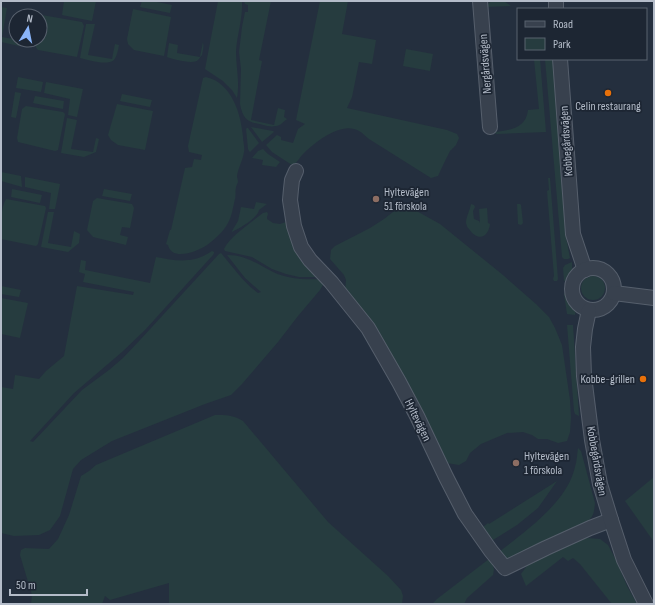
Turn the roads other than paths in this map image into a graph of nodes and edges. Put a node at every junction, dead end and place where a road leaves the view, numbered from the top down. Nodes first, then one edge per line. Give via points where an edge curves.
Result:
1 (480, 1) edge
2 (560, 60) edge
3 (490, 127) dead end
4 (296, 171) dead end
5 (585, 270) junction
6 (614, 292) junction
7 (654, 298) edge
8 (589, 310) junction
9 (611, 520) junction
10 (646, 604) edge

1 - 3 street, Nergårdsvägen
2 - 5 street, Kobbegårdsvägen via 573,234
4 - 9 street, Hyltevägen via 292,180 290,200 294,226 301,247 368,328 418,416 465,514 505,568
5 - 6 street via 597,268 609,274
5 - 8 street via 573,283 573,294 579,304
6 - 7 street
6 - 8 street via 605,306 598,310
8 - 9 street, Kobbegårdsvägen via 584,341 584,376 599,479
9 - 10 street, Kobbegårdsvägen via 624,560

